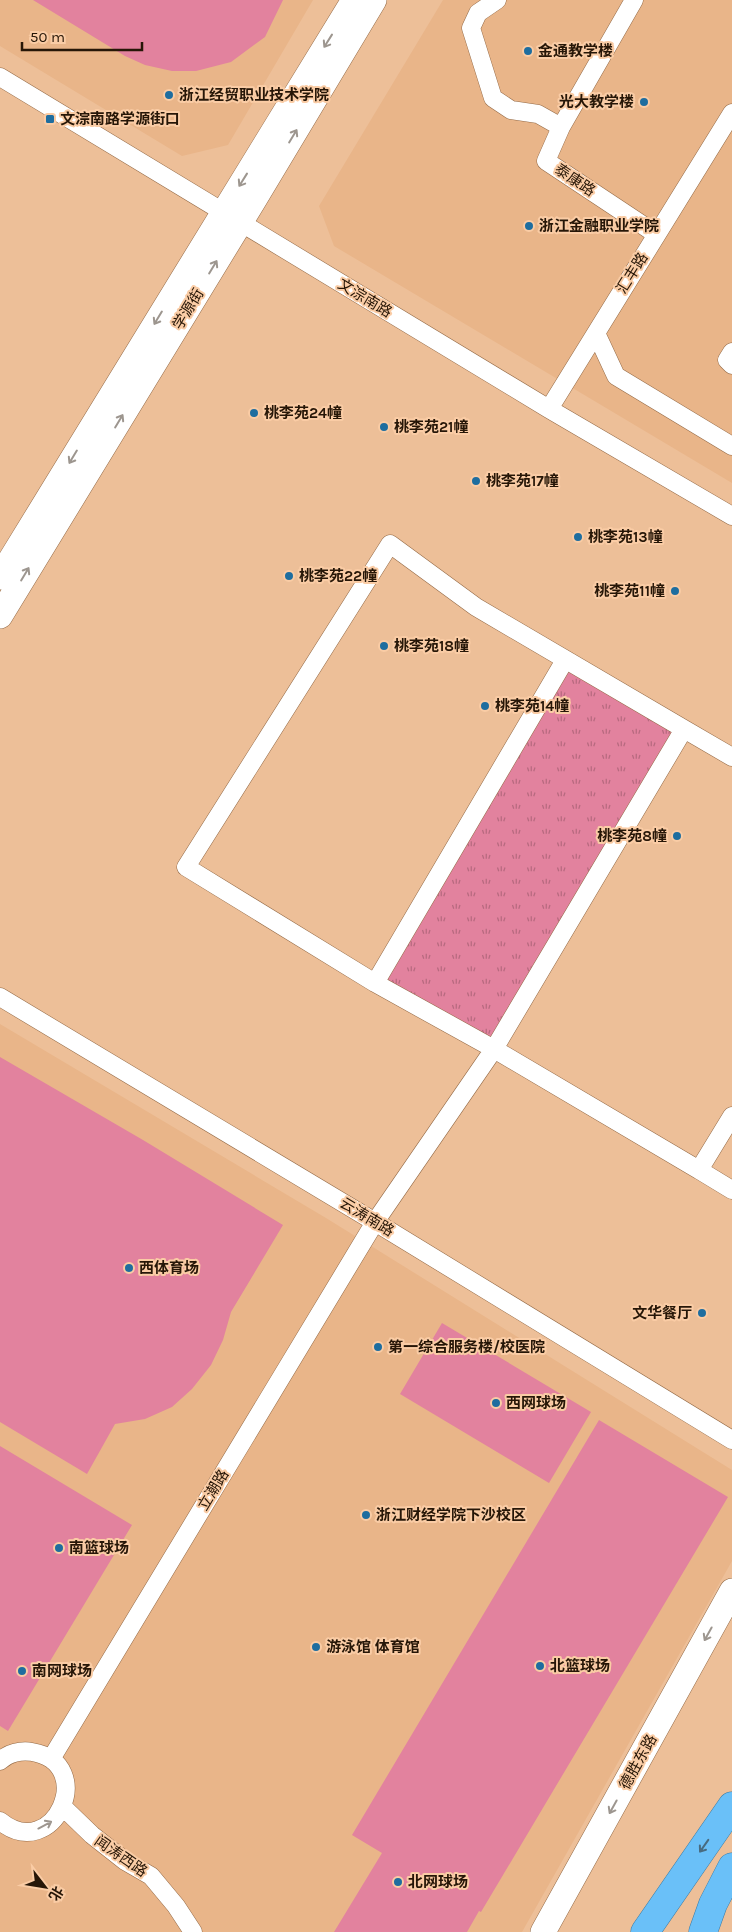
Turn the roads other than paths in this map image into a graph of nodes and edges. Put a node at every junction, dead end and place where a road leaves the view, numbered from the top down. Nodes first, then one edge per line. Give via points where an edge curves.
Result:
1 (354, 0) edge
2 (374, 0) edge
3 (497, 0) edge
4 (634, 0) edge
5 (0, 77) edge
6 (732, 112) edge
7 (561, 127) junction
8 (232, 217) junction
9 (656, 234) junction
10 (596, 333) junction
11 (732, 352) edge
12 (732, 365) edge
13 (549, 409) junction
14 (732, 446) edge
15 (732, 516) edge
16 (0, 576) edge
17 (0, 616) edge
18 (565, 660) junction
19 (684, 729) junction
20 (732, 757) edge
21 (375, 983) junction
22 (0, 997) edge
23 (494, 1049) junction
24 (732, 1116) edge
25 (699, 1170) junction
26 (732, 1190) edge
27 (375, 1222) junction
28 (732, 1440) edge
29 (732, 1591) edge
30 (51, 1759) junction
31 (0, 1761) edge
32 (732, 1806) edge
33 (63, 1807) junction
34 (2, 1828) edge
35 (732, 1867) edge
36 (193, 1932) edge
37 (544, 1932) edge
38 (645, 1932) edge
39 (703, 1932) edge

1 -> 8 main road
8 -> 2 main road, 学源街
3 - 7 street via 478,13 471,28 493,98 511,110 538,114
4 - 7 street, 泰康路
5 - 8 street, 文淙南路
6 - 9 street, 汇丰路
7 - 9 street, 泰康路 via 546,161
8 - 13 street, 文淙南路
8 -> 16 main road
17 -> 8 main road, 学源街
9 - 10 street, 汇丰路
10 - 13 street, 汇丰路
10 - 14 street via 616,376
11 - 12 street via 727,360
13 - 15 street, 文淙南路
18 - 19 street
18 - 21 street
18 - 21 street via 476,607 390,544 186,867
19 - 20 street
19 - 23 street, 立潮路
21 - 23 street
22 - 27 street, 云涛南路
23 - 25 street
23 - 27 street, 立潮路
24 - 25 street
25 - 26 street
27 - 28 street, 云涛南路
27 - 30 street, 立潮路
29 -> 37 main road, 德胜东路
30 - 31 street via 27,1751 14,1753
30 - 33 street via 65,1781
32 -> 38 highway
34 -> 33 street via 32,1831 45,1827 56,1819
33 - 36 street, 闻涛西路 via 92,1835 151,1876
35 - 39 highway

